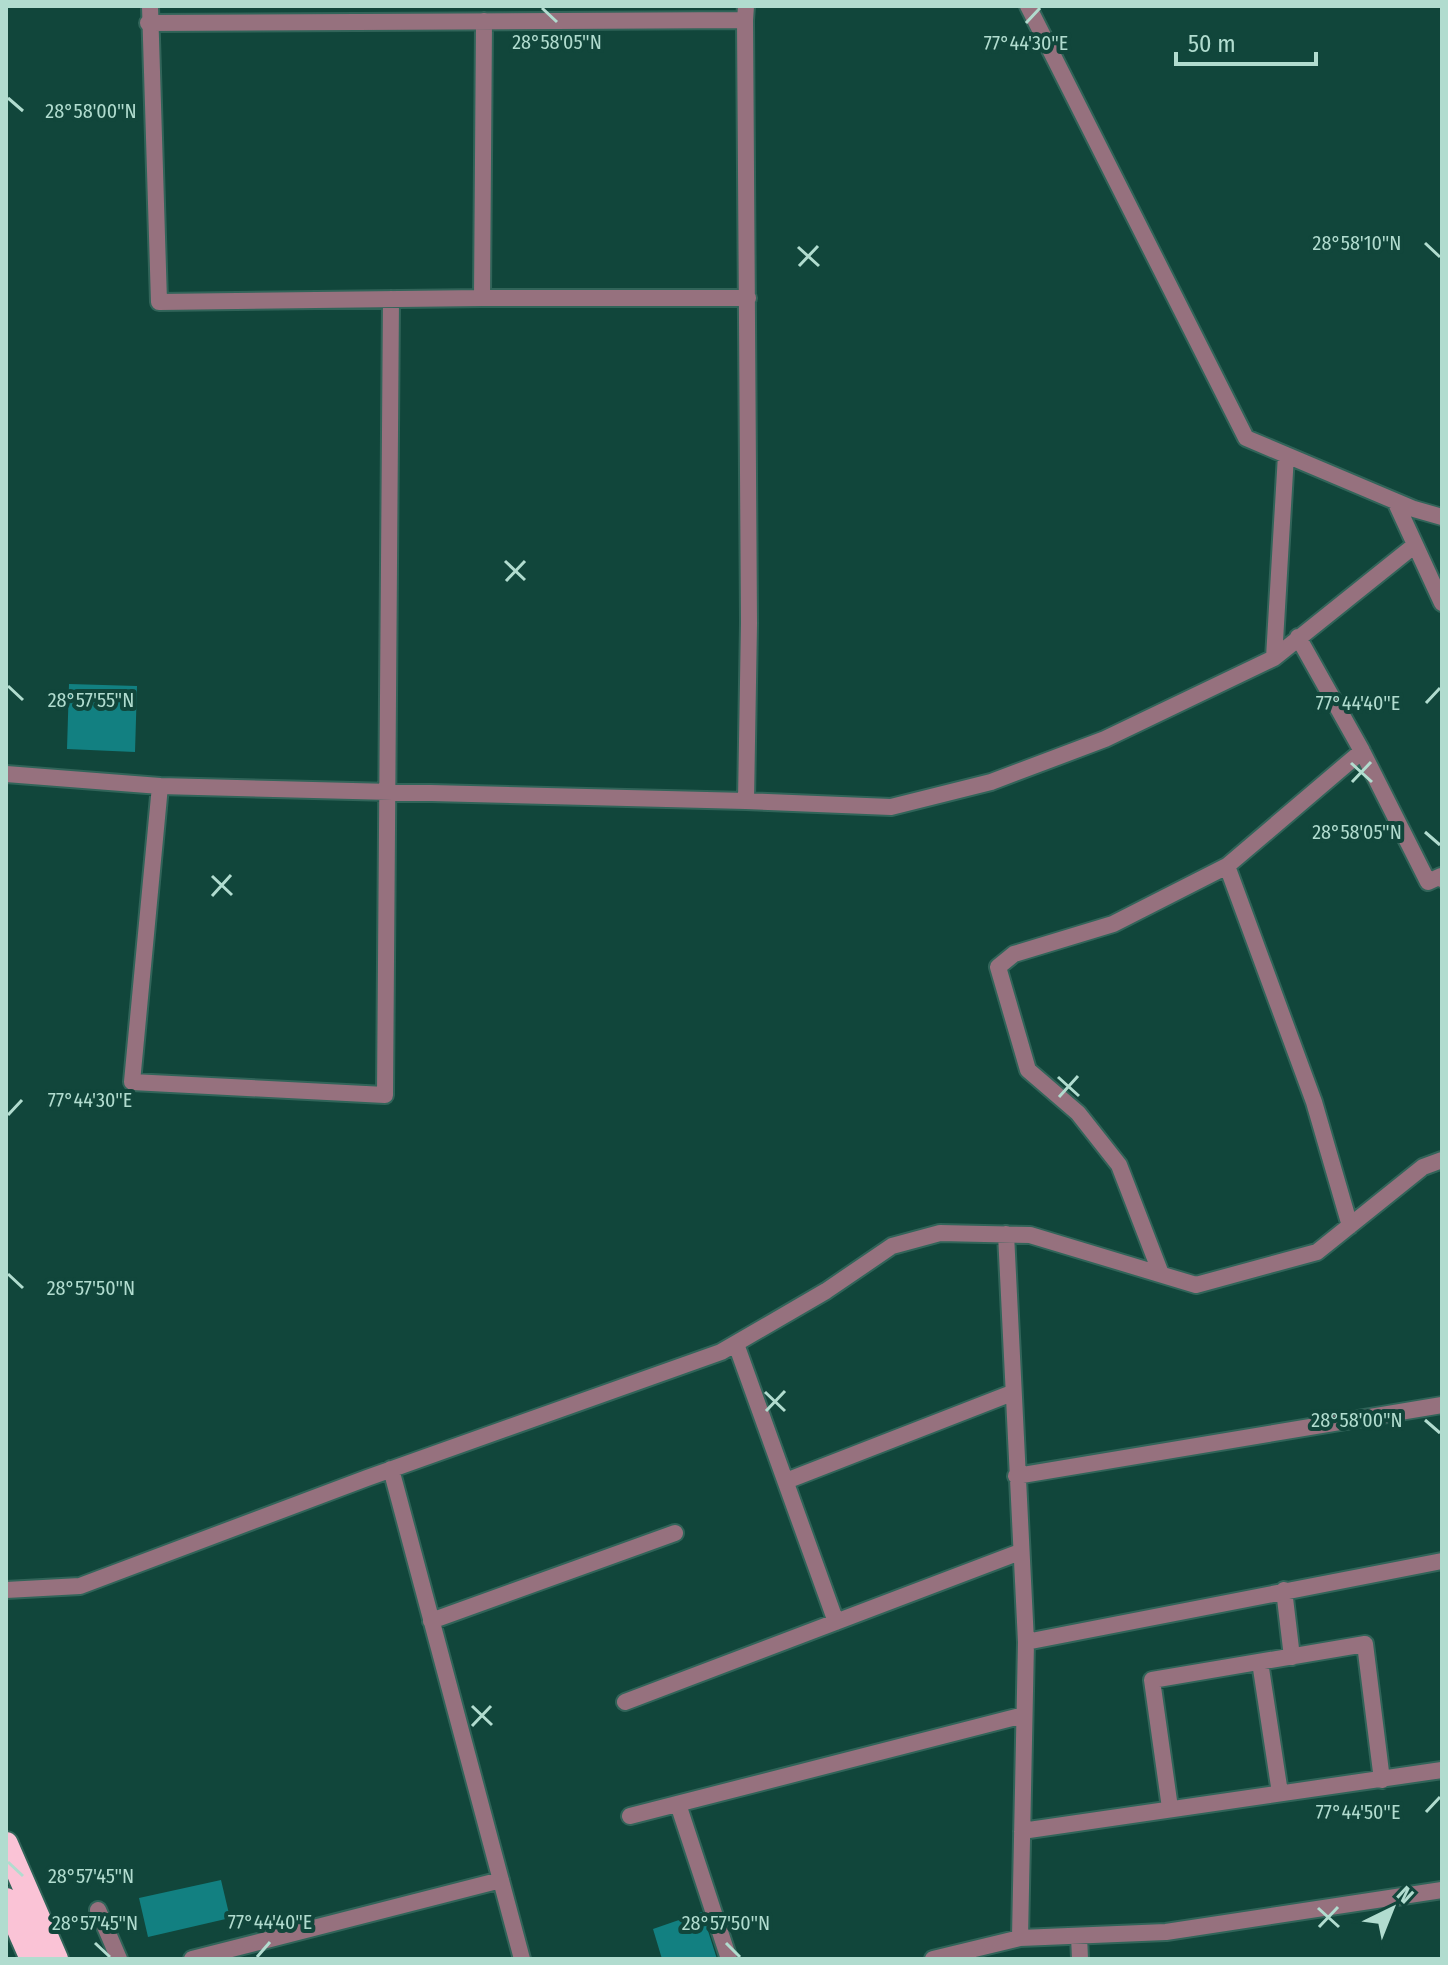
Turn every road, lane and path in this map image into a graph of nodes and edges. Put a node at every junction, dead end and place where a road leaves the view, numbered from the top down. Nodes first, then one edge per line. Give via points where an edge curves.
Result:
1 (150, 6) edge
2 (1028, 6) edge
3 (746, 13) edge
4 (484, 21) junction
5 (148, 23) junction
6 (482, 298) junction
7 (748, 298) junction
8 (391, 299) junction
9 (1286, 455) junction
10 (1395, 501) junction
11 (1442, 517) edge
12 (1415, 545) junction
13 (1442, 603) edge
14 (1298, 637) junction
15 (1274, 658) junction
16 (1362, 751) junction
17 (6, 774) edge
18 (160, 786) junction
19 (387, 792) junction
20 (746, 801) junction
21 (1227, 866) junction
22 (1442, 879) edge
23 (1442, 1160) edge
24 (1350, 1226) junction
25 (1006, 1234) junction
26 (1161, 1274) junction
27 (736, 1344) junction
28 (1012, 1393) junction
29 (1442, 1405) edge
30 (391, 1469) junction
31 (1016, 1476) junction
32 (786, 1481) junction
33 (675, 1533) dead end
34 (1020, 1552) junction
35 (1442, 1561) edge
36 (6, 1590) edge
37 (1284, 1590) junction
38 (431, 1621) junction
39 (836, 1622) junction
40 (1026, 1642) junction
41 (1292, 1657) junction
42 (1260, 1662) junction
43 (625, 1702) dead end
44 (1024, 1715) junction
45 (1442, 1770) edge
46 (1382, 1780) junction
47 (1280, 1793) junction
48 (678, 1804) junction
49 (1170, 1808) junction
50 (630, 1816) dead end
51 (1022, 1831) junction
52 (6, 1844) edge
53 (501, 1880) junction
54 (1442, 1890) edge
55 (6, 1900) edge
56 (98, 1910) dead end
57 (1079, 1936) junction
58 (1020, 1938) junction
59 (32, 1959) edge
60 (56, 1959) edge
61 (119, 1959) edge
62 (192, 1959) edge
63 (522, 1959) edge
64 (729, 1959) edge
65 (933, 1959) edge
66 (1080, 1959) edge

1 - 5 street
2 - 9 street via 1246,438
3 - 4 street
3 - 7 street
4 - 5 street
4 - 6 street
5 - 8 street via 159,302
6 - 7 street
6 - 8 street
7 - 20 street
8 - 19 street
9 - 10 street
9 - 15 street
10 - 11 street
10 - 12 street
12 - 13 street
12 - 14 street
14 - 15 street
14 - 16 street
15 - 20 street via 1105,739 991,782 891,807
16 - 21 street
16 - 22 street via 1428,882
17 - 18 street
18 - 19 street
18 - 19 street via 132,1082 385,1095
19 - 20 street
21 - 24 street via 1314,1102
21 - 26 street via 1113,924 1014,954 998,967 1028,1070 1078,1113 1119,1165
23 - 24 street via 1423,1167
24 - 26 street via 1317,1252 1268,1268 1196,1285
25 - 26 street via 1030,1235
25 - 27 street via 940,1233 892,1246
25 - 28 street
27 - 30 street
27 - 32 street
28 - 31 street
28 - 32 street
29 - 31 street
30 - 36 street via 80,1586
30 - 38 street
31 - 34 street
32 - 39 street
33 - 38 street
34 - 39 street
34 - 40 street
35 - 37 street
37 - 40 street
37 - 41 street
38 - 53 street
39 - 43 street
40 - 44 street
41 - 42 street
41 - 46 street via 1365,1644
42 - 47 street
42 - 49 street via 1152,1680
44 - 48 street
44 - 51 street
45 - 46 street
46 - 47 street
47 - 49 street
48 - 50 street
48 - 64 street
49 - 51 street
51 - 58 street
52 - 60 highway
53 - 62 street
53 - 63 street
54 - 57 street via 1166,1932
55 - 59 highway
56 - 61 street
57 - 58 street
57 - 66 street
58 - 65 street

